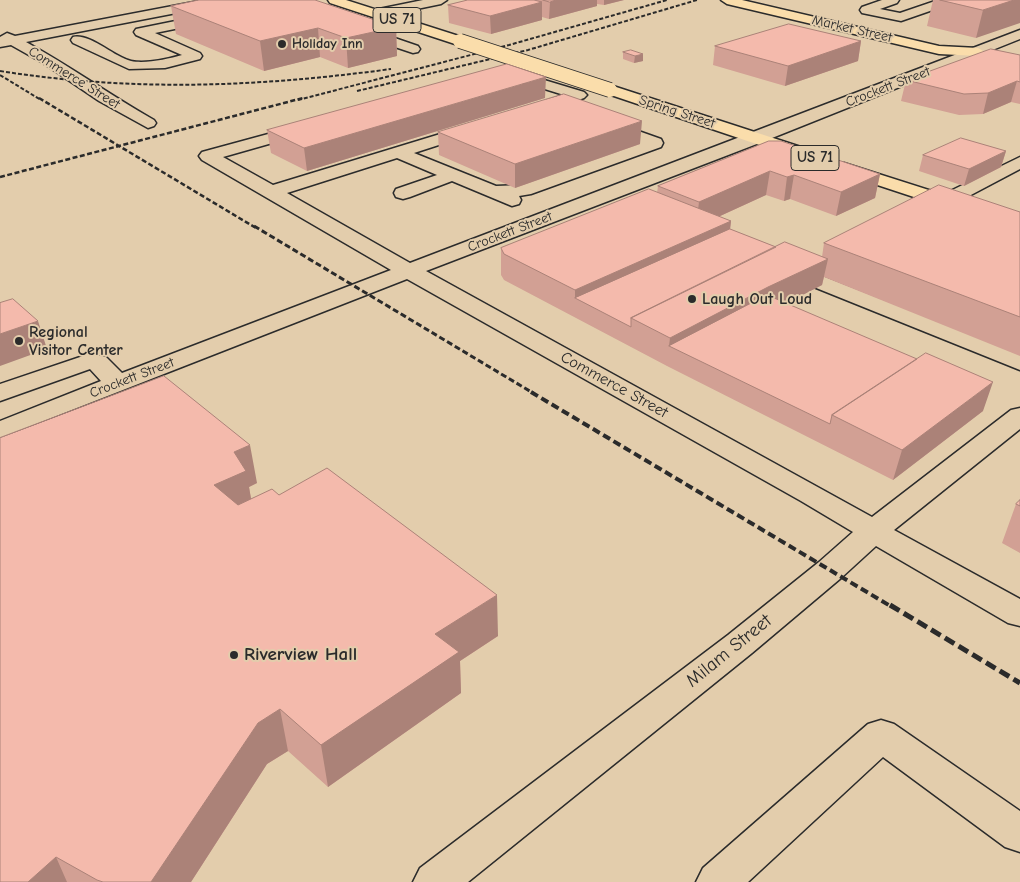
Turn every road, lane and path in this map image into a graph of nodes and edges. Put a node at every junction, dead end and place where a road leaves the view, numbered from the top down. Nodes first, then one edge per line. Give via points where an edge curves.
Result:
1 (223, 0) edge
2 (334, 0) edge
3 (727, 0) edge
4 (773, 0) edge
5 (893, 0) edge
6 (948, 0) edge
7 (409, 1) edge
8 (442, 5) edge
9 (172, 10) junction
10 (377, 13) junction
11 (226, 15) edge
12 (198, 21) junction
13 (412, 25) junction
14 (0, 33) edge
15 (1020, 34) edge
16 (78, 40) dead end
17 (7, 42) edge
18 (413, 49) dead end
19 (978, 52) junction
20 (1003, 58) edge
21 (498, 76) edge
22 (552, 104) junction
23 (534, 110) edge
24 (148, 123) dead end
25 (489, 124) edge
26 (320, 125) edge
27 (756, 138) junction
28 (398, 152) junction
29 (813, 157) edge
30 (1020, 162) edge
31 (832, 164) edge
32 (453, 175) junction
33 (271, 192) junction
34 (495, 192) junction
35 (403, 193) dead end
36 (607, 195) junction
37 (945, 201) junction
38 (634, 206) edge
39 (550, 217) junction
40 (1020, 226) edge
41 (772, 262) edge
42 (410, 270) junction
43 (1020, 363) edge
44 (118, 384) junction
45 (0, 393) edge
46 (1020, 416) edge
47 (0, 430) edge
48 (873, 532) junction
49 (1020, 614) edge
50 (1020, 834) edge
51 (446, 879) edge
52 (718, 882) edge

1 - 9 street
2 - 10 main road, Spring Street / US 71
3 - 19 main road, Market Street via 939,50
4 - 19 main road, Market Street via 960,43
5 - 6 street via 866,10 901,17
7 - 8 street
7 - 10 street
9 - 12 street
9 - 17 street
10 - 13 main road, Spring Street / US 71
11 - 12 street
12 - 16 street via 141,32 195,56 165,64 129,66
13 - 18 street via 363,32
13 - 27 main road, Spring Street / US 71, bridge
14 - 17 street, Commerce Street
15 - 19 street, Crockett Street
17 - 24 street, Commerce Street via 48,60
19 - 20 main road, Market Street
19 - 27 street, Crockett Street
21 - 22 street via 508,73 578,95
22 - 23 street
22 - 34 street via 655,143 524,190
25 - 28 street
26 - 33 street, Commerce Street via 208,156
27 - 29 main road, Spring Street / US 71
27 - 36 street, Crockett Street
28 - 32 street
28 - 33 street
30 - 37 street
31 - 37 main road, US 71
32 - 34 street
32 - 35 street
33 - 42 street, Commerce Street
34 - 39 street
36 - 38 street
36 - 39 street, Crockett Street
37 - 40 main road, US 71
39 - 42 street, Crockett Street
41 - 43 street
42 - 44 street, Crockett Street
42 - 48 street, Commerce Street via 811,494
44 - 45 street via 97,362 90,361
44 - 47 street, Crockett Street
46 - 48 street, Milam Street
48 - 49 street, Commerce Street
48 - 51 street, Milam Street via 740,644
50 - 52 street via 881,735

